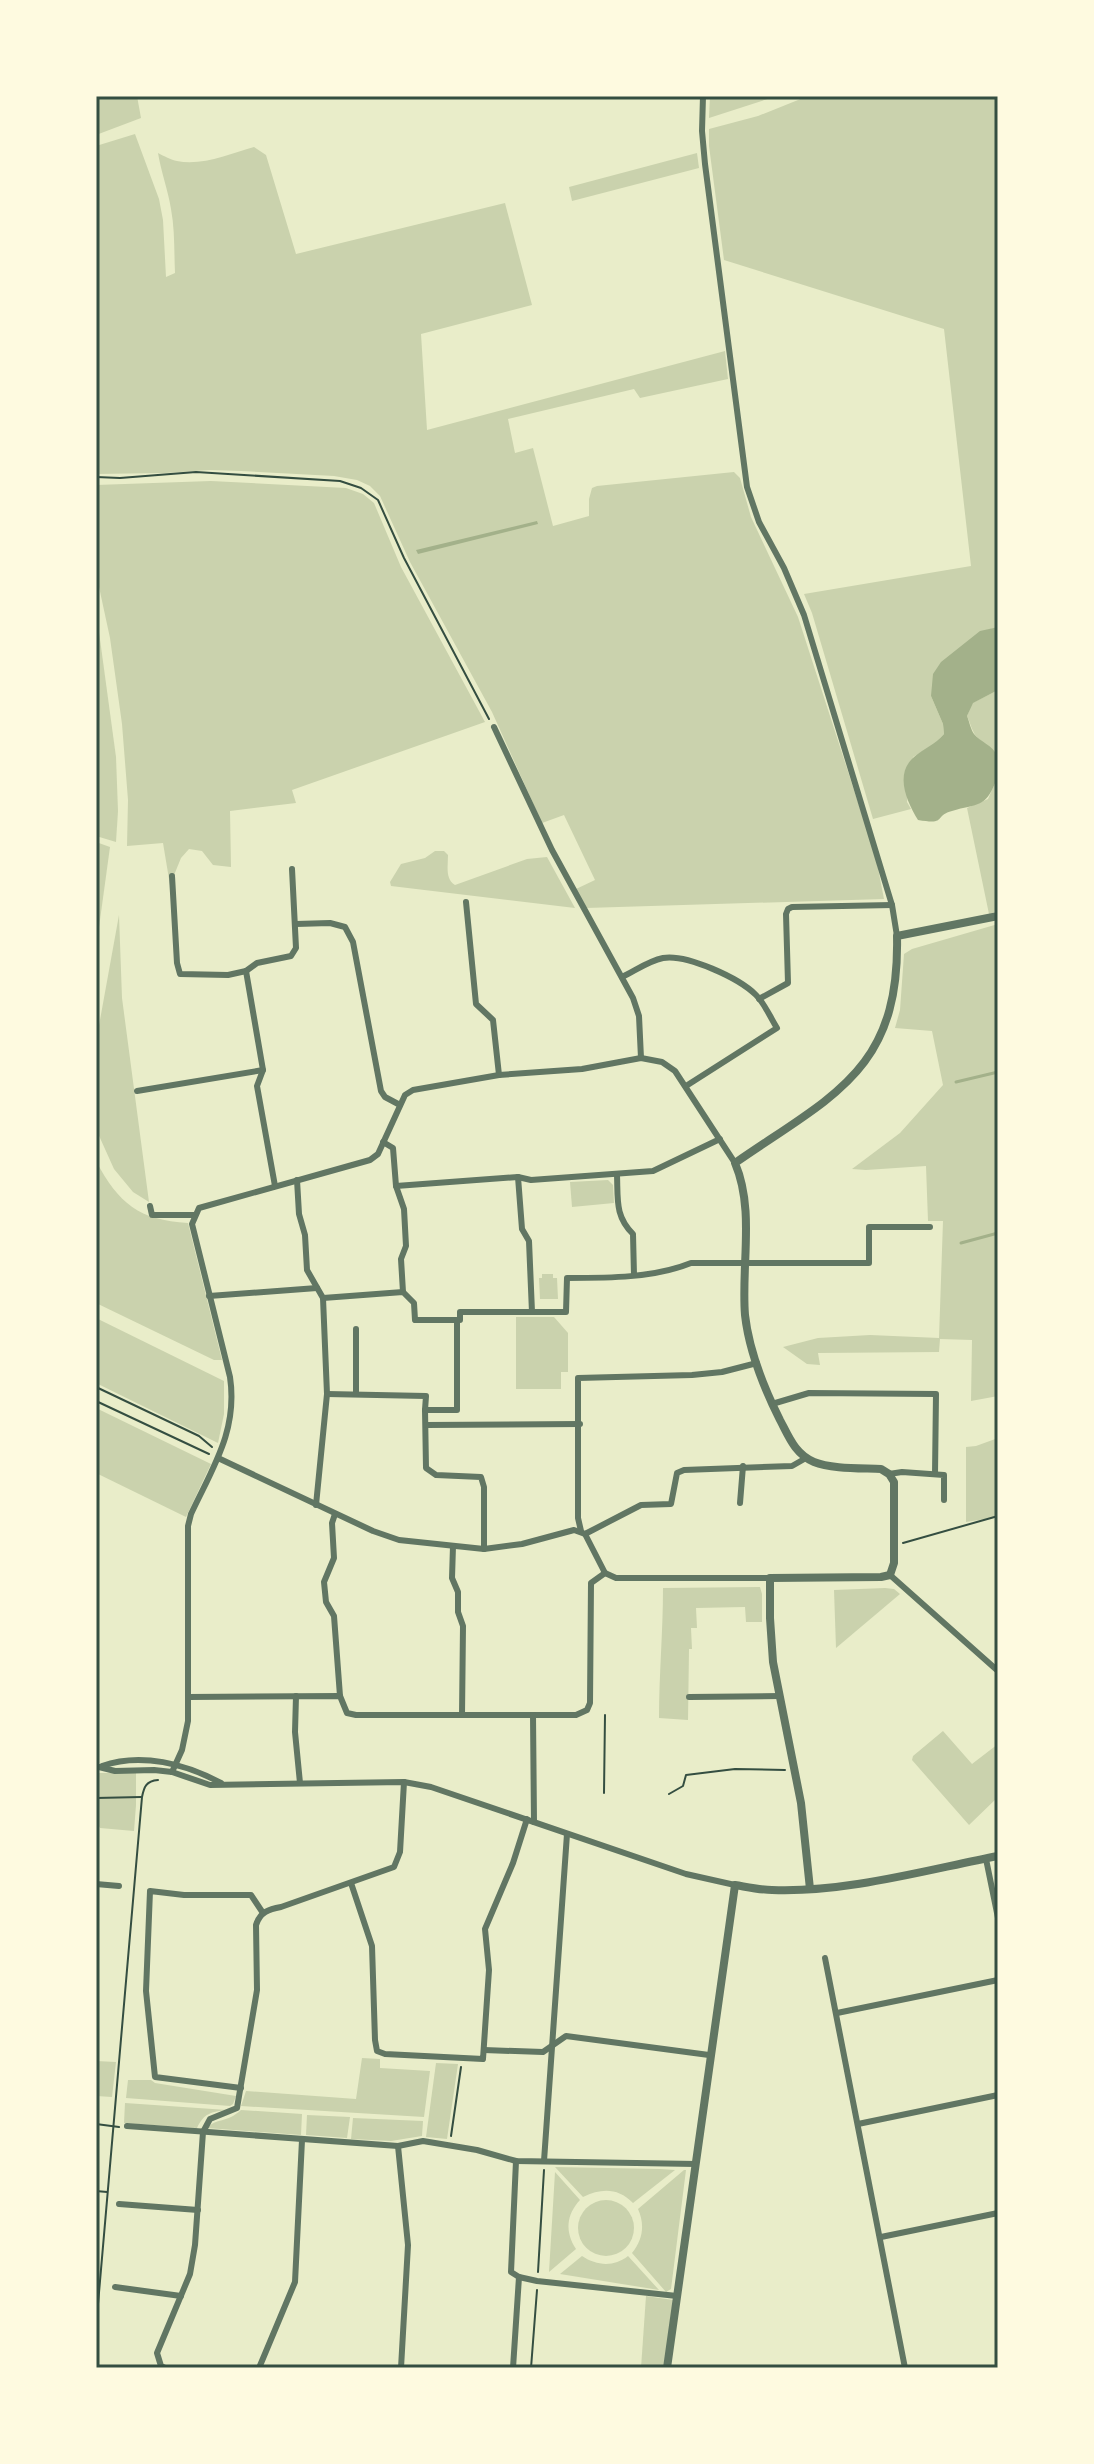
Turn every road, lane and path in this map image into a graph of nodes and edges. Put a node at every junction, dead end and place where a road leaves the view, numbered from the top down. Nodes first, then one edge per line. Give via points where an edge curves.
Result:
1 (703, 96) edge
2 (96, 477) edge
3 (494, 727) joint
4 (292, 869) dead end
5 (172, 876) dead end
6 (466, 902) dead end
7 (892, 905) junction
8 (998, 916) edge
9 (296, 924) junction
10 (897, 936) junction
11 (246, 971) junction
12 (622, 977) junction
13 (759, 999) junction
14 (641, 1058) junction
15 (263, 1070) junction
16 (499, 1075) junction
17 (686, 1086) junction
18 (137, 1091) dead end
19 (400, 1105) junction
20 (720, 1139) junction
21 (383, 1142) junction
22 (735, 1163) junction
23 (617, 1175) junction
24 (518, 1177) junction
25 (297, 1180) junction
26 (275, 1186) junction
27 (396, 1186) junction
28 (150, 1206) dead end
29 (195, 1215) junction
30 (930, 1227) dead end
31 (745, 1262) junction
32 (634, 1275) junction
33 (317, 1288) junction
34 (403, 1292) junction
35 (209, 1296) junction
36 (323, 1298) junction
37 (532, 1312) junction
38 (457, 1320) junction
39 (356, 1329) dead end
40 (757, 1363) junction
41 (96, 1387) edge
42 (327, 1394) junction
43 (356, 1394) junction
44 (96, 1401) edge
45 (772, 1404) junction
46 (425, 1410) junction
47 (580, 1424) junction
48 (426, 1425) junction
49 (218, 1458) junction
50 (806, 1458) junction
51 (743, 1466) junction
52 (889, 1474) junction
53 (935, 1474) junction
54 (944, 1500) dead end
55 (740, 1503) dead end
56 (316, 1505) junction
57 (335, 1514) junction
58 (998, 1516) edge
59 (583, 1532) junction
60 (894, 1545) junction
61 (453, 1546) junction
62 (484, 1549) junction
63 (605, 1573) junction
64 (890, 1575) junction
65 (770, 1578) junction
66 (998, 1671) edge
67 (296, 1696) junction
68 (340, 1696) junction
69 (780, 1696) junction
70 (188, 1697) junction
71 (689, 1697) dead end
72 (462, 1715) junction
73 (533, 1715) junction
74 (605, 1715) dead end
75 (175, 1764) junction
76 (98, 1767) edge
77 (795, 1770) junction
78 (172, 1772) junction
79 (404, 1782) junction
80 (221, 1783) junction
81 (300, 1783) junction
82 (604, 1793) dead end
83 (669, 1794) dead end
84 (142, 1797) junction
85 (96, 1798) edge
86 (530, 1820) junction
87 (567, 1834) junction
88 (998, 1856) edge
89 (986, 1859) junction
90 (351, 1883) junction
91 (96, 1884) edge
92 (735, 1885) junction
93 (119, 1886) dead end
94 (810, 1889) junction
95 (263, 1913) junction
96 (998, 1918) edge
97 (825, 1958) dead end
98 (998, 1980) edge
99 (837, 2013) junction
100 (553, 2045) junction
101 (484, 2050) junction
102 (709, 2055) junction
103 (462, 2059) junction
104 (241, 2088) junction
105 (998, 2095) edge
106 (96, 2124) edge
107 (858, 2124) junction
108 (127, 2126) dead end
109 (113, 2127) junction
110 (203, 2132) junction
111 (302, 2140) junction
112 (450, 2145) junction
113 (398, 2146) junction
114 (516, 2161) junction
115 (544, 2161) junction
116 (696, 2164) junction
117 (96, 2191) edge
118 (108, 2192) junction
119 (119, 2204) dead end
120 (198, 2210) junction
121 (998, 2213) edge
122 (881, 2237) junction
123 (96, 2263) edge
124 (102, 2263) junction
125 (519, 2277) junction
126 (537, 2281) junction
127 (115, 2287) dead end
128 (181, 2296) junction
129 (677, 2296) junction
130 (96, 2324) edge
131 (165, 2368) edge
132 (259, 2368) edge
133 (401, 2368) edge
134 (513, 2368) edge
135 (531, 2368) edge
136 (667, 2368) edge
137 (905, 2368) edge

1 - 7 street via 705,164 747,487 804,615
2 - 3 path via 196,472 340,481 361,488 378,500
3 - 12 street via 552,850
4 - 9 street
5 - 11 street via 180,974
6 - 16 street via 476,1004 493,1020
7 - 10 street
7 - 13 street via 788,909 788,983
8 - 10 street
9 - 11 street via 291,956 257,963
9 - 19 street via 345,927 353,942 381,1091
10 - 22 street via 894,997 879,1043 864,1065 820,1105
11 - 15 street
12 - 13 street via 663,958 679,959 727,977
12 - 14 street via 639,1016
13 - 17 street via 777,1028
14 - 16 street
14 - 17 street via 662,1062
15 - 18 street
15 - 26 street via 257,1086
16 - 19 street via 413,1090
17 - 20 street
19 - 21 street
20 - 22 street
20 - 23 street via 653,1171
21 - 25 street via 370,1160
21 - 27 street via 393,1148
22 - 31 street via 745,1196
23 - 24 street
23 - 32 street via 619,1214 633,1234
24 - 27 street
24 - 37 street via 522,1229 529,1241
25 - 26 street
25 - 33 street via 307,1270
26 - 29 street via 199,1208
27 - 34 street via 404,1209
28 - 29 street via 152,1215
29 - 35 street via 192,1224
30 - 31 street via 869,1227 869,1263
31 - 32 street via 691,1263
31 - 40 street via 745,1315
32 - 37 street via 567,1278 566,1312
33 - 35 street
33 - 36 street
34 - 36 street
34 - 38 street via 414,1303 415,1320
35 - 49 street via 233,1397
36 - 42 street
37 - 38 street via 460,1312
38 - 46 street via 457,1410
39 - 43 street
40 - 45 street
40 - 47 street via 692,1375 578,1378
41 - 49 path via 199,1436
42 - 43 street
42 - 56 street
43 - 46 street via 426,1396
44 - 49 path
45 - 50 street
45 - 53 street via 809,1393 936,1394
46 - 48 street
47 - 48 street
47 - 59 street via 578,1518
48 - 62 street via 426,1468 436,1475 481,1477
49 - 56 street
49 - 70 street via 188,1526
50 - 51 street via 792,1466
50 - 52 street
51 - 55 street
51 - 59 street via 684,1470 677,1473 671,1504 641,1505
52 - 53 street
52 - 60 street via 894,1482
53 - 54 street via 944,1475
56 - 57 street
57 - 61 street via 399,1540
57 - 68 street via 334,1558 324,1582 334,1616
58 - 60 path
59 - 62 street
59 - 63 street
60 - 64 street
61 - 62 street
61 - 72 street via 452,1578 463,1626
63 - 65 street via 616,1578
63 - 73 street via 591,1583 587,1710
64 - 65 street
64 - 66 street
65 - 69 street via 771,1639
67 - 68 street
67 - 70 street
67 - 81 street
68 - 72 street via 347,1713 356,1715
69 - 71 street
69 - 77 street
70 - 75 street via 188,1721
72 - 73 street
73 - 86 street
74 - 82 path
75 - 76 street via 114,1761
75 - 78 street
75 - 80 street
76 - 78 street
77 - 83 path via 686,1775 683,1786
77 - 94 street
78 - 80 street via 202,1784
78 - 84 path via 164,1780 150,1781
79 - 81 street
79 - 86 street
79 - 90 street via 398,1861 387,1871
80 - 81 street
84 - 85 path
84 - 109 path
86 - 87 street
86 - 101 street via 485,1929 489,1970
87 - 92 street
87 - 100 street
88 - 89 street
89 - 94 street
89 - 96 street
90 - 95 street
90 - 103 street via 372,1946 377,2051
91 - 93 street
92 - 94 street
92 - 102 street
95 - 104 street via 256,1925 257,1990
95 - 104 street via 251,1895 150,1891 146,1991 155,2077
97 - 99 street
98 - 99 street
99 - 107 street
100 - 101 street via 543,2052
100 - 102 street via 566,2036
100 - 115 street
101 - 103 street via 483,2059
102 - 116 street
103 - 112 path
104 - 110 street via 237,2108 210,2119
105 - 107 street
106 - 109 path
107 - 122 street
108 - 110 street
109 - 118 path
110 - 111 street
110 - 120 street
111 - 113 street
111 - 132 street via 294,2290
112 - 113 street via 423,2141
112 - 114 street
113 - 133 street via 409,2254
114 - 115 street
114 - 125 street via 511,2272
115 - 116 street
115 - 126 path
116 - 129 street
117 - 118 path
118 - 124 path
119 - 120 street
120 - 128 street via 190,2274
121 - 122 street
122 - 137 street
123 - 124 path
124 - 130 path
125 - 126 street
125 - 134 street
126 - 129 street
126 - 135 path
127 - 128 street
128 - 131 street via 157,2353
129 - 136 street

